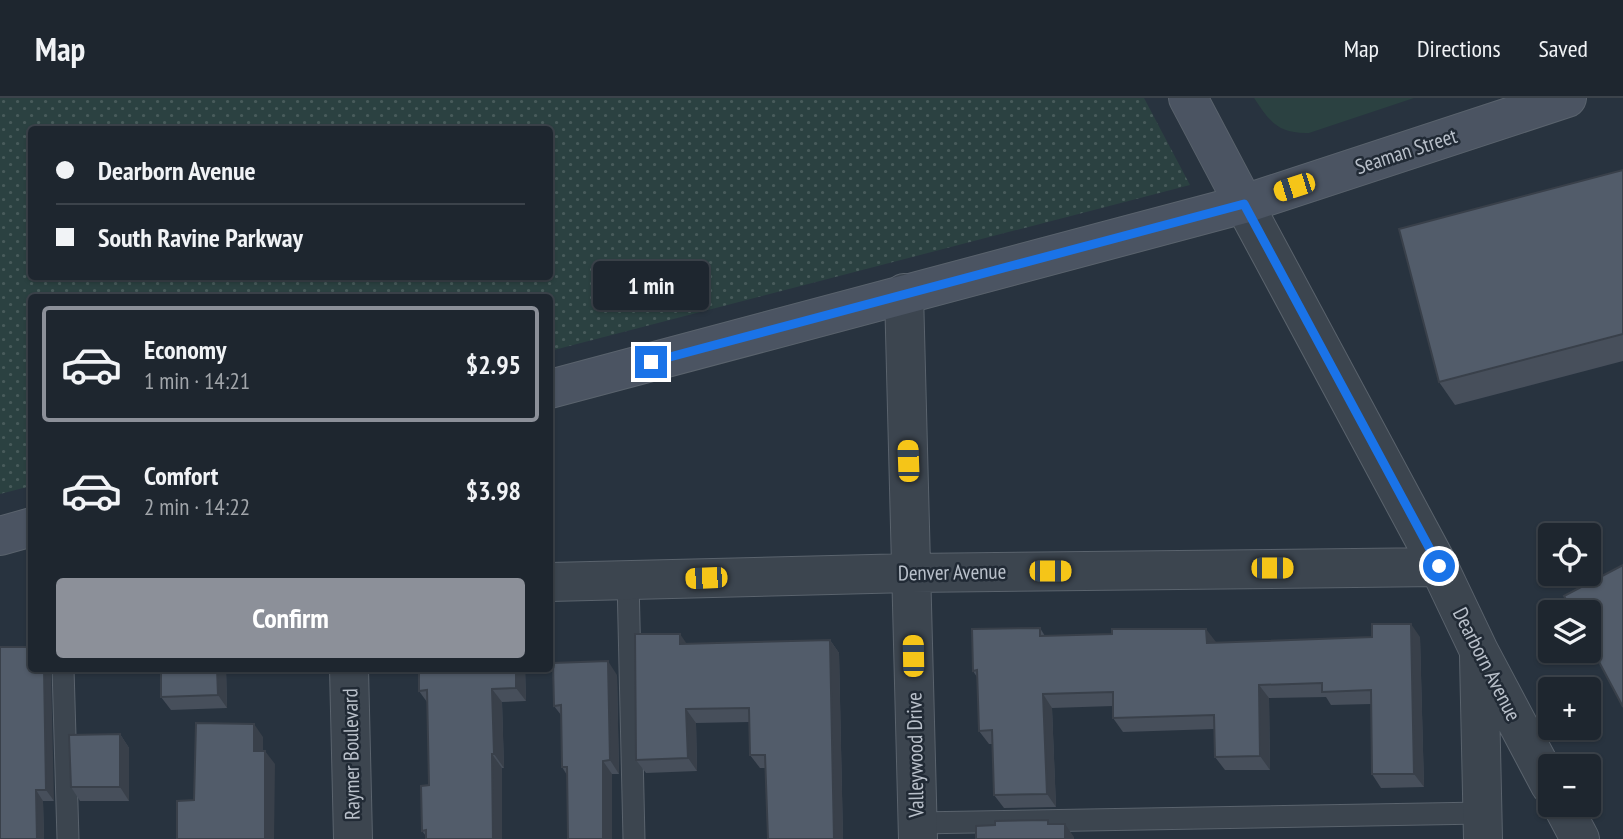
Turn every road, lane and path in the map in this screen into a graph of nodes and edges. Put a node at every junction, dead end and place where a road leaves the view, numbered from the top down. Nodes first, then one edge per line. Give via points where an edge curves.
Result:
1 (1188, 98) edge
2 (1567, 98) edge
3 (1244, 204) junction
4 (904, 293) junction
5 (553, 388) edge
6 (28, 528) edge
7 (0, 536) edge
8 (1439, 566) junction
9 (911, 573) junction
10 (628, 580) junction
11 (553, 582) edge
12 (1479, 651) junction
13 (63, 672) edge
14 (349, 672) edge
15 (1538, 762) edge
16 (1568, 817) edge
17 (1483, 826) edge
18 (1196, 829) edge
19 (917, 831) edge
20 (68, 839) edge
21 (353, 839) edge
22 (634, 839) edge
23 (1580, 839) edge

1 - 3 street, Dearborn Avenue
2 - 3 street, Seaman Street
3 - 4 street, Seaman Street
3 - 8 street, Dearborn Avenue
4 - 5 street, Seaman Street
4 - 9 street, Valleywood Drive
6 - 7 street
8 - 9 street, Denver Avenue
8 - 12 street, Dearborn Avenue
9 - 10 street, Denver Avenue
9 - 19 street, Valleywood Drive
10 - 11 street, Denver Avenue
10 - 22 lane
12 - 15 street, Dearborn Avenue
12 - 17 street
13 - 20 lane
14 - 21 street, Raymer Boulevard
16 - 23 street
17 - 18 lane
18 - 19 lane

